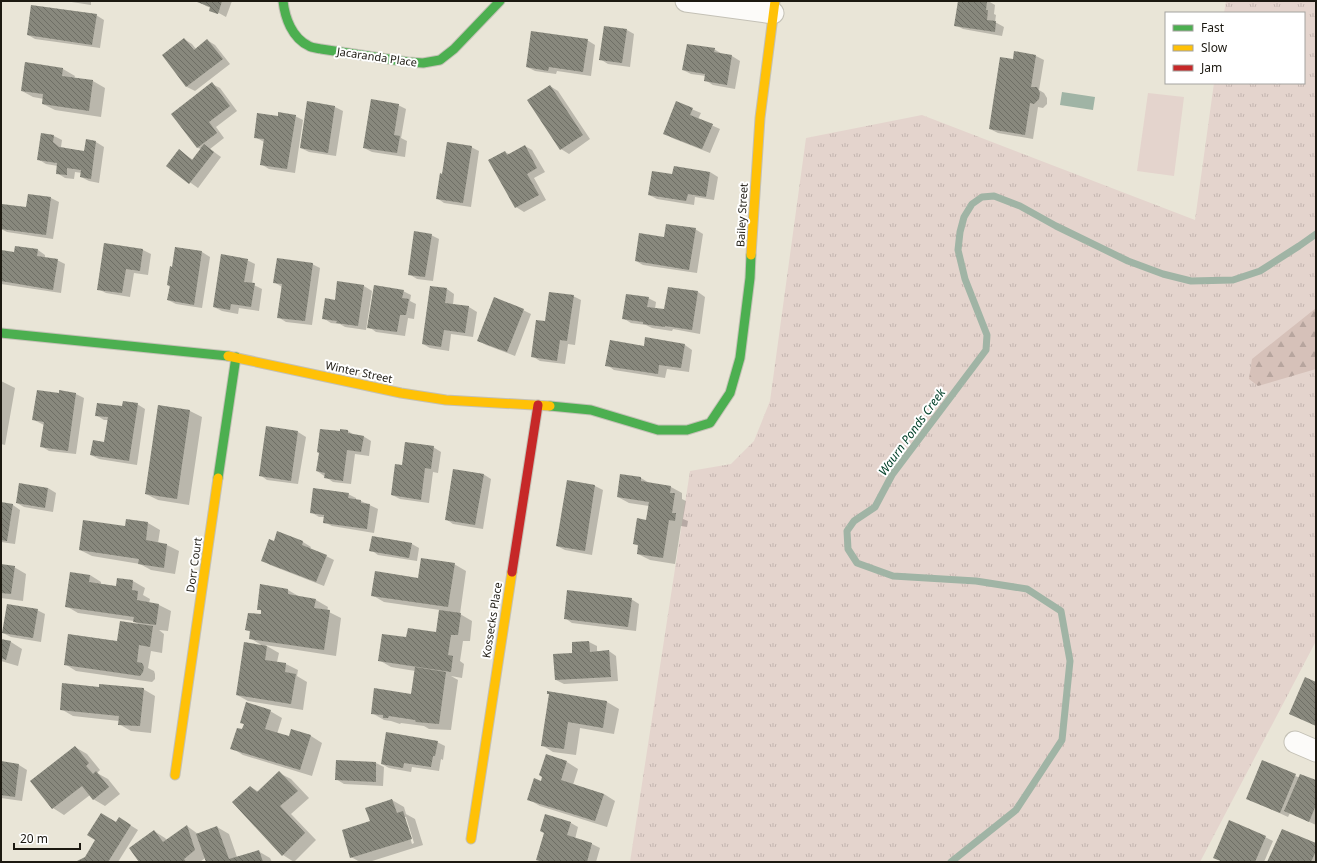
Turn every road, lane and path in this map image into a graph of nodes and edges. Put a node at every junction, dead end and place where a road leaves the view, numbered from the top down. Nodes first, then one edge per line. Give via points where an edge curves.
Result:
1 (283, 1) edge
2 (500, 1) edge
3 (686, 1) edge
4 (774, 7) edge
5 (1, 333) edge
6 (236, 357) junction
7 (538, 405) junction
8 (710, 423) joint
9 (1294, 742) dead end
10 (1316, 751) edge
11 (175, 776) dead end
12 (471, 839) dead end

1 - 2 street, Jacaranda Place via 284,13 294,34 308,45 321,50 423,63 440,60 454,49
3 - 4 street
4 - 8 street, Bailey Street via 760,118 750,278 740,358 730,394
5 - 6 street, Winter Street
6 - 7 street, Winter Street via 401,394 446,400
6 - 11 street, Dorr Court
7 - 8 street, Winter Street via 591,410 658,430 687,430
7 - 12 street, Kossecks Place
9 - 10 street

